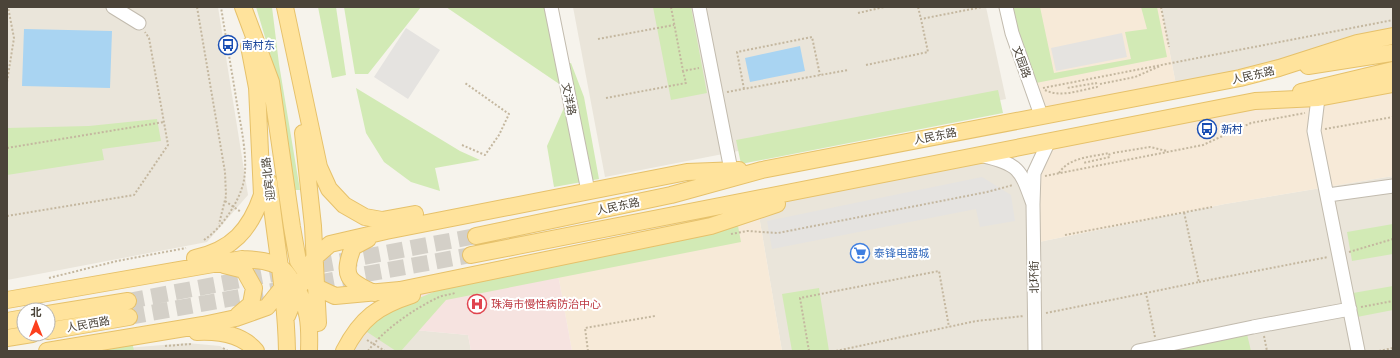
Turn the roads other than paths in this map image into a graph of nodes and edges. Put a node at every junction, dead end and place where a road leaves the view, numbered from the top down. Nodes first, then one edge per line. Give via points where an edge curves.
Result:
1 (113, 7) edge
2 (242, 7) edge
3 (285, 7) edge
4 (550, 7) edge
5 (699, 7) edge
6 (1006, 7) edge
7 (139, 23) road end
8 (1393, 36) edge
9 (1391, 52) dead end
10 (1393, 70) edge
11 (1261, 73) junction
12 (1393, 84) edge
13 (257, 87) junction
14 (1255, 101) junction
15 (1317, 105) junction
16 (1041, 115) junction
17 (1048, 143) junction
18 (982, 156) junction
19 (731, 170) junction
20 (762, 170) junction
21 (1029, 180) junction
22 (829, 185) junction
23 (1393, 186) edge
24 (588, 191) junction
25 (1328, 195) junction
26 (520, 205) junction
27 (313, 226) junction
28 (386, 230) junction
29 (476, 236) tunnel mouth
30 (471, 255) tunnel mouth
31 (314, 258) junction
32 (219, 263) junction
33 (307, 274) junction
34 (288, 280) junction
35 (463, 285) junction
36 (43, 287) junction
37 (376, 293) junction
38 (7, 300) edge
39 (128, 300) tunnel mouth
40 (1350, 310) junction
41 (56, 313) edge
42 (129, 317) tunnel mouth
43 (236, 318) junction
44 (56, 330) edge
45 (130, 337) junction
46 (47, 351) edge
47 (256, 351) edge
48 (287, 351) edge
49 (309, 351) edge
50 (320, 351) edge
51 (344, 351) edge
52 (1035, 351) edge
53 (1138, 351) edge
54 (1358, 351) edge

1 - 7 street
2 - 13 main road, 迎宾北路
2 - 33 main road via 271,82 292,227
3 - 26 main road via 319,167 329,189 344,205 365,217 382,220 474,204
3 - 27 main road via 299,91
4 - 24 street, 文洋路
5 - 19 street
6 - 16 street, 文园路 via 1012,33 1038,89
8 - 11 main road, 人民东路 via 1357,43
9 - 11 main road
10 - 14 main road
11 - 16 main road, 人民东路
12 - 15 main road, 人民东路
13 - 34 main road, 迎宾北路 via 274,230
13 - 36 main road via 262,195 252,220 233,242 212,254
14 - 15 main road, 人民东路
14 - 17 main road, 人民东路
15 - 25 street via 1314,131
16 - 20 main road, 人民东路
17 - 18 main road, 人民东路
17 - 21 street
18 - 21 street, 北环街 via 1009,163
18 - 22 main road, 人民东路
19 - 20 main road
19 - 24 main road via 687,172
20 - 29 main road, 人民东路 via 671,195
21 - 52 street, 北环街 via 1033,204
22 - 30 main road, 人民东路
22 - 35 main road via 710,226
23 - 25 street
24 - 26 main road
25 - 40 street
26 - 28 main road
27 - 31 main road
27 - 33 main road
28 - 31 main road via 330,244
28 - 37 main road via 353,247 346,264 348,275 358,286
31 - 33 main road
32 - 34 main road via 242,258 263,260
32 - 36 main road
32 - 43 main road via 244,270 254,288 252,304
33 - 34 main road
33 - 37 main road via 335,296
33 - 50 main road
34 - 43 main road via 267,307
34 - 48 main road
34 - 49 main road, 迎宾北路 via 307,309
35 - 37 main road
35 - 51 main road via 405,297 375,310 354,332
36 - 38 main road
39 - 41 main road, 人民西路
40 - 53 street via 1253,326
40 - 54 street
42 - 44 main road, 人民西路
43 - 45 main road
45 - 46 main road
45 - 47 main road via 213,331 234,336

